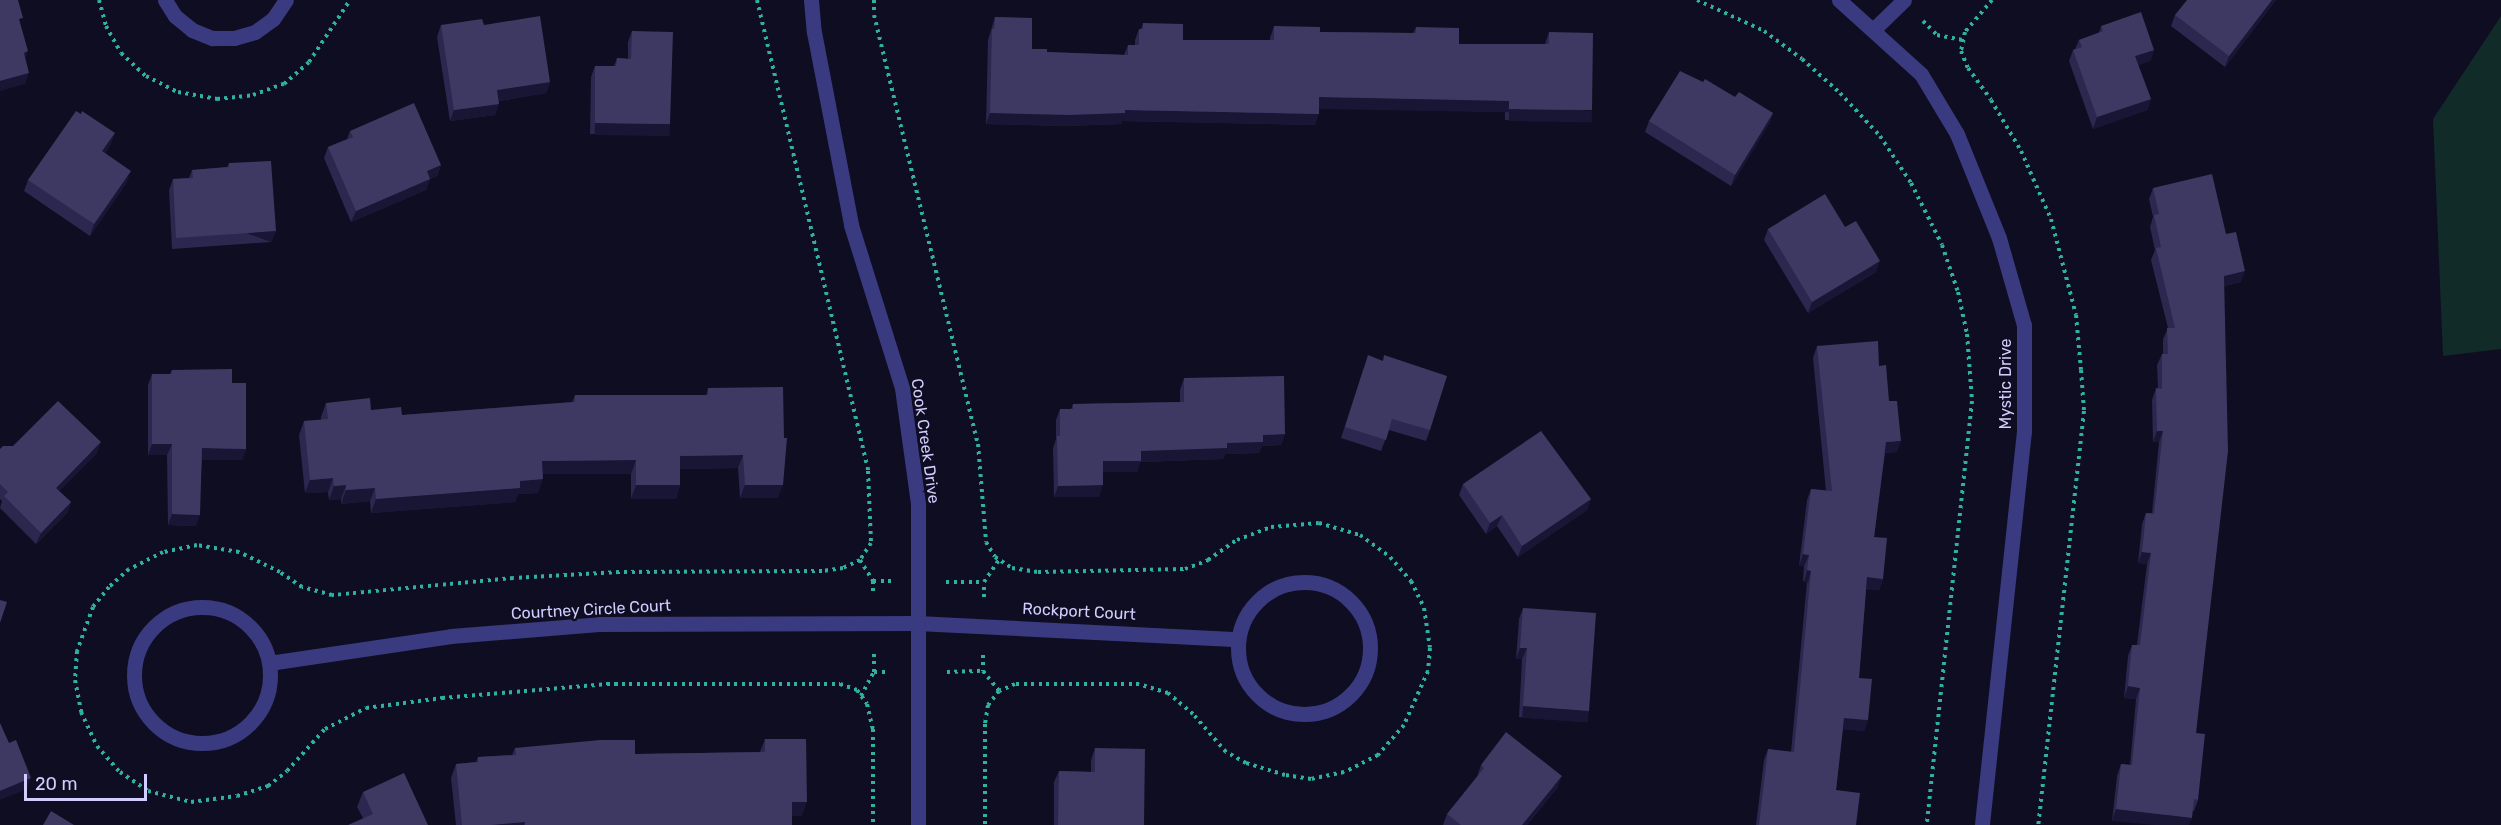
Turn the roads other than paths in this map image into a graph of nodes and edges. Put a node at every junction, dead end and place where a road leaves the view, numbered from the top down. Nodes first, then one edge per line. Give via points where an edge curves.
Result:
1 (165, 0) edge
2 (286, 0) edge
3 (811, 0) edge
4 (1839, 0) edge
5 (1904, 0) edge
6 (1873, 30) junction
7 (917, 622) junction
8 (1238, 639) junction
9 (269, 663) junction
10 (918, 825) edge
11 (1982, 825) edge

1 - 2 street via 175,16 192,30 212,38 234,38 255,32 273,19
3 - 7 street, Cook Creek Drive via 851,225 902,388 918,504
4 - 6 street, Mystic Drive
5 - 6 street
6 - 11 street, Mystic Drive via 1921,74 1957,134 1999,238 2024,325 2024,431
7 - 8 street, Rockport Court
7 - 9 street, Courtney Circle Court via 599,624 451,636
7 - 10 street, Cook Creek Drive
8 - 8 street via 1246,681 1260,698 1279,710 1300,715 1322,712 1342,703 1358,688 1368,668 1371,647 1367,625 1356,606 1340,592 1320,584 1298,582 1276,588 1258,600 1245,618
9 - 9 street via 261,641 246,622 226,611 202,606 179,610 159,622 143,640 135,662 135,686 141,706 171,736 192,742 214,741 251,722 263,705 270,684

